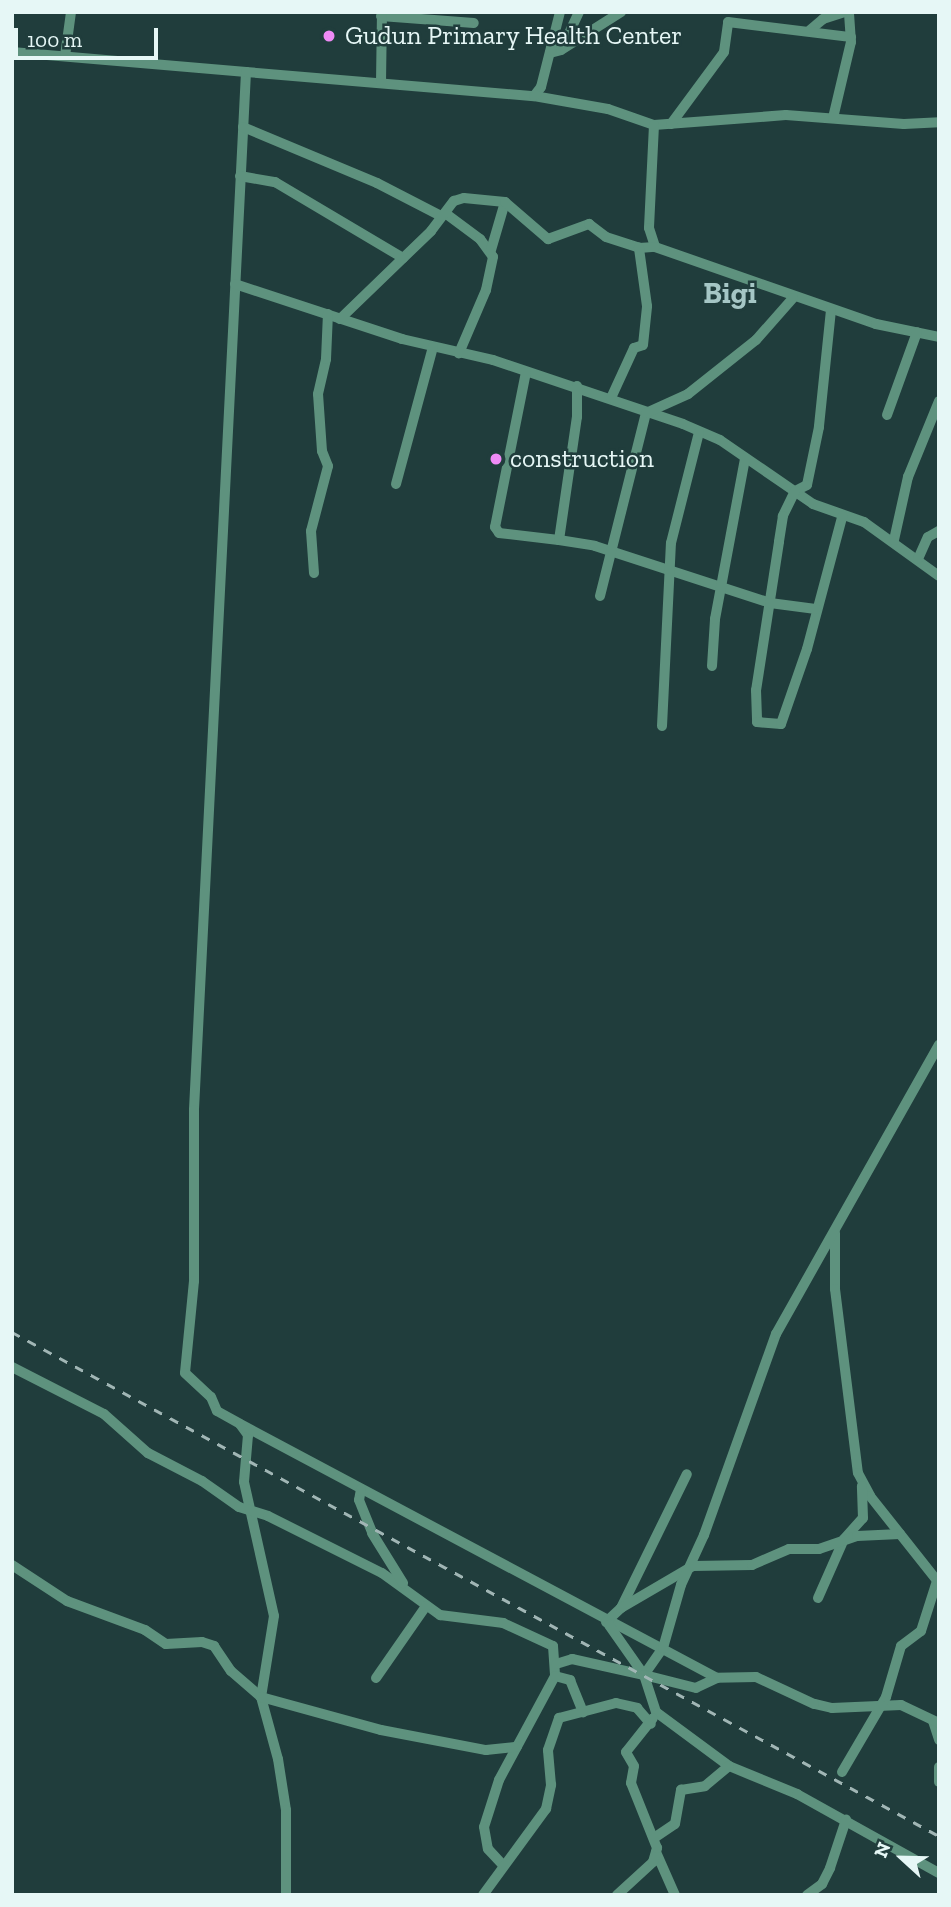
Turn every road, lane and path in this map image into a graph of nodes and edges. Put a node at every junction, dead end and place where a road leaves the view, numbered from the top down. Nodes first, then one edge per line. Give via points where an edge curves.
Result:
1 (71, 12) edge
2 (560, 12) edge
3 (579, 12) edge
4 (621, 12) edge
5 (844, 12) edge
6 (849, 12) edge
7 (382, 14) edge
8 (474, 23) dead end
9 (810, 30) junction
10 (851, 37) junction
11 (561, 50) junction
12 (12, 52) edge
13 (550, 53) junction
14 (65, 56) junction
15 (246, 72) junction
16 (381, 83) junction
17 (534, 96) junction
18 (833, 118) junction
19 (938, 120) edge
20 (670, 124) junction
21 (654, 125) junction
22 (243, 127) junction
23 (240, 176) junction
24 (505, 202) junction
25 (443, 215) junction
26 (655, 247) junction
27 (639, 248) junction
28 (491, 250) junction
29 (403, 258) junction
30 (234, 284) junction
31 (793, 298) junction
32 (831, 310) junction
33 (328, 314) junction
34 (340, 320) junction
35 (917, 332) junction
36 (939, 337) edge
37 (433, 347) junction
38 (459, 353) junction
39 (526, 372) junction
40 (577, 386) junction
41 (611, 398) junction
42 (939, 401) edge
43 (646, 413) junction
44 (887, 415) dead end
45 (699, 432) junction
46 (746, 458) junction
47 (396, 484) dead end
48 (795, 491) junction
49 (842, 517) junction
50 (939, 520) edge
51 (937, 531) edge
52 (559, 540) junction
53 (894, 540) junction
54 (613, 553) junction
55 (918, 559) junction
56 (670, 572) junction
57 (314, 573) dead end
58 (939, 576) edge
59 (723, 588) junction
60 (600, 596) dead end
61 (770, 603) junction
62 (816, 610) junction
63 (712, 666) dead end
64 (662, 726) dead end
65 (939, 1045) edge
66 (836, 1226) junction
67 (12, 1367) edge
68 (240, 1424) junction
69 (687, 1474) dead end
70 (862, 1484) junction
71 (361, 1489) junction
72 (252, 1513) junction
73 (900, 1534) junction
74 (844, 1539) junction
75 (12, 1565) edge
76 (692, 1566) junction
77 (938, 1582) edge
78 (405, 1587) junction
79 (818, 1598) dead end
80 (426, 1606) junction
81 (621, 1608) junction
82 (606, 1622) junction
83 (663, 1648) junction
84 (556, 1664) junction
85 (555, 1675) junction
86 (644, 1675) junction
87 (376, 1678) dead end
88 (717, 1678) junction
89 (261, 1697) junction
90 (877, 1709) junction
91 (583, 1712) junction
92 (656, 1712) junction
93 (936, 1722) edge
94 (650, 1724) junction
95 (939, 1740) edge
96 (517, 1747) junction
97 (729, 1766) junction
98 (939, 1767) edge
99 (842, 1772) dead end
100 (939, 1782) edge
101 (846, 1820) junction
102 (654, 1838) junction
103 (656, 1851) junction
104 (502, 1864) junction
105 (939, 1873) edge
106 (286, 1895) edge
107 (484, 1895) edge
108 (617, 1895) edge
109 (675, 1895) edge
110 (807, 1895) edge

1 - 14 street
2 - 13 street
3 - 11 street
4 - 11 street
5 - 9 street via 823,19
6 - 10 street
7 - 8 street
7 - 16 street
9 - 10 street
9 - 20 street via 728,22 724,52
10 - 18 street
11 - 13 street
12 - 14 street
13 - 17 street
14 - 15 street
15 - 16 street
15 - 22 street
16 - 17 street
17 - 21 street via 608,109
18 - 19 street via 904,124
18 - 20 street via 740,117
20 - 21 street
21 - 26 street via 649,228
22 - 23 street
22 - 25 street
23 - 29 street via 275,182
23 - 30 street
24 - 25 street via 464,198
24 - 27 street via 548,239 589,225 606,237
24 - 28 street
25 - 28 street
25 - 29 street
26 - 27 street
26 - 31 street
27 - 41 street via 647,306 643,345 634,348
28 - 38 street via 486,290
29 - 34 street
30 - 33 street
30 - 68 street via 194,1110 194,1281 185,1373 211,1397 217,1411
31 - 32 street
31 - 43 street via 756,340 688,394
32 - 35 street
32 - 48 street via 819,426 807,485
33 - 34 street
33 - 57 street via 326,359 318,394 322,451 328,466 311,531
34 - 37 street
35 - 36 street
35 - 44 street
37 - 38 street
37 - 47 street
38 - 39 street
39 - 40 street
39 - 52 street via 495,527 499,533
40 - 41 street
40 - 52 street via 577,417
41 - 43 street
42 - 53 street via 908,477
43 - 45 street
43 - 54 street via 625,486
45 - 46 street
45 - 56 street via 670,543
46 - 48 street
46 - 59 street
48 - 49 street
48 - 61 street via 783,516
49 - 53 street via 864,522
49 - 62 street
50 - 51 street
51 - 55 street
52 - 54 street
53 - 55 street
54 - 56 street
54 - 60 street via 604,565
55 - 58 street
56 - 59 street
56 - 64 street
59 - 61 street
59 - 63 street
61 - 62 street
61 - 62 street via 756,690 757,722 781,724
65 - 66 street
66 - 70 street via 835,1289
66 - 76 street via 776,1334
67 - 72 street via 104,1414 148,1453
68 - 71 street
68 - 72 street via 250,1447 244,1471
69 - 81 street
70 - 73 street
70 - 74 street via 863,1518
71 - 78 street via 359,1500 372,1533
71 - 82 street
72 - 78 street via 354,1556
72 - 89 street via 274,1616
73 - 74 street
73 - 77 street
74 - 76 street via 819,1549 778,1552 752,1565
74 - 79 street via 833,1573
75 - 89 street via 67,1601 145,1630 166,1644 214,1646 231,1671
76 - 81 street
76 - 83 street via 681,1585
77 - 90 street via 928,1617 912,1642 901,1646 886,1697
78 - 80 street
80 - 84 street via 452,1620 503,1623 553,1646
80 - 87 street
81 - 82 street
82 - 83 street
82 - 86 street
83 - 86 street
83 - 88 street
84 - 85 street
84 - 86 street via 572,1659
85 - 91 street via 570,1680
85 - 96 street
86 - 88 street via 696,1688
86 - 92 street
88 - 90 street via 756,1677 814,1704
89 - 96 street via 381,1730 486,1750
89 - 106 street via 286,1810
90 - 93 street via 887,1703 901,1705
90 - 99 street
91 - 94 street via 630,1704
91 - 104 street via 559,1717 548,1750 551,1785 546,1809 519,1849
92 - 94 street
92 - 97 street
93 - 95 street
94 - 102 street via 626,1752 634,1766 631,1783
96 - 104 street via 499,1780 484,1827 488,1849
97 - 101 street
97 - 102 street via 705,1786 681,1790 675,1824
98 - 100 street
101 - 105 street
101 - 110 street via 822,1884
102 - 103 street
103 - 108 street via 653,1862
103 - 109 street
104 - 107 street

